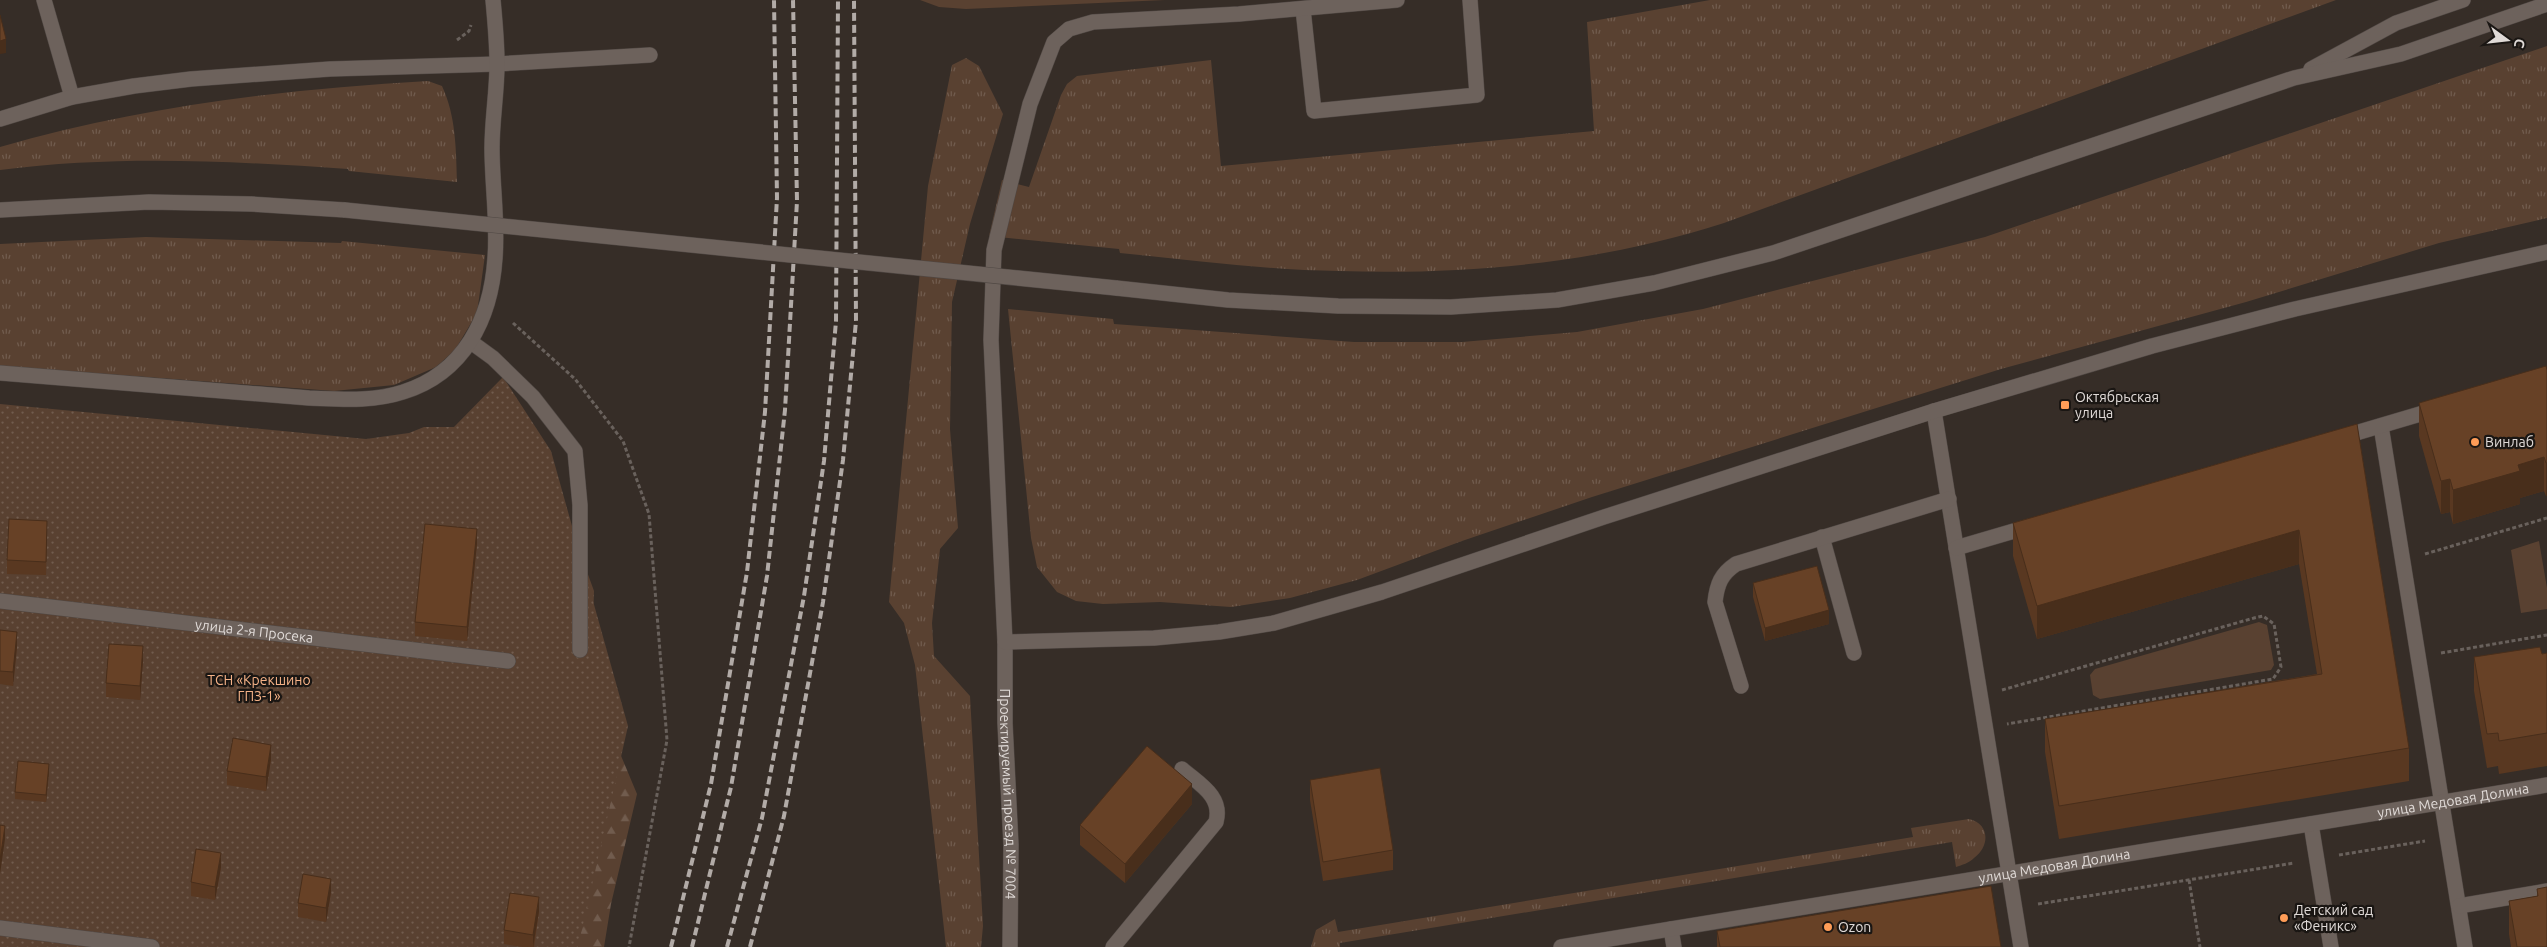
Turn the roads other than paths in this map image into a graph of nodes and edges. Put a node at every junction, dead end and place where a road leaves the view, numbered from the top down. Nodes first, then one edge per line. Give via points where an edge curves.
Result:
1 (44, 0) edge
2 (493, 0) edge
3 (1397, 0) edge
4 (1470, 0) edge
5 (2462, 0) edge
6 (2547, 4) edge
7 (1303, 9) junction
8 (650, 56) dead end
9 (497, 64) junction
10 (2294, 78) junction
11 (72, 96) junction
12 (0, 119) edge
13 (0, 210) edge
14 (2547, 252) edge
15 (471, 342) junction
16 (0, 373) edge
17 (2447, 406) edge
18 (1934, 411) junction
19 (2381, 426) junction
20 (2321, 443) edge
21 (1948, 498) junction
22 (2045, 522) edge
23 (1822, 537) junction
24 (1956, 548) junction
25 (0, 601) edge
26 (1005, 642) junction
27 (580, 650) dead end
28 (1854, 653) dead end
29 (508, 661) dead end
30 (1741, 686) dead end
31 (1182, 769) dead end
32 (2547, 785) edge
33 (2442, 802) junction
34 (2311, 824) junction
35 (2009, 873) junction
36 (2547, 891) edge
37 (2459, 906) junction
38 (0, 928) edge
39 (1671, 929) junction
40 (1589, 945) edge
41 (152, 947) edge
42 (1010, 947) edge
43 (1113, 947) edge
44 (1561, 947) edge
45 (1674, 947) edge
46 (2021, 947) edge
47 (2331, 947) edge
48 (2465, 947) edge

1 - 11 street
2 - 9 street
3 - 7 street, Проектируемый проезд № 7004
4 - 7 street via 1477,95 1314,111
5 - 10 street via 2396,23
6 - 10 street via 2401,54
7 - 26 street, Проектируемый проезд № 7004 via 1092,22 1069,29 1059,36 1050,50 1030,104 994,250 991,340
8 - 9 street
9 - 11 street via 254,73
9 - 15 street via 492,148 496,257 488,305
10 - 13 street, bridge via 1773,253 1644,285 1557,300 1451,307 1338,306 1228,300 345,210 148,202
11 - 12 street
14 - 18 street via 2256,319 2152,346
15 - 16 street via 452,365 424,383 402,393 355,399
15 - 27 street via 493,358 533,397 575,452 580,504
17 - 19 street
18 - 21 street
18 - 26 street via 1382,592 1274,623 1154,638
19 - 20 street
19 - 33 street
21 - 23 street
21 - 24 street
22 - 24 street
23 - 28 street
23 - 30 street via 1736,564 1721,578 1715,602
24 - 35 street
25 - 29 street, улица 2-я Просека
26 - 42 street, Проектируемый проезд № 7004 via 1011,845
31 - 43 street via 1214,797 1218,806 1216,822
32 - 33 street, улица Медовая Долина
33 - 34 street, улица Медовая Долина
33 - 37 street
34 - 35 street, улица Медовая Долина
34 - 47 street
35 - 39 street, улица Медовая Долина
35 - 46 street
36 - 37 street
37 - 48 street
38 - 41 street
39 - 40 street, улица Медовая Долина
39 - 45 street
40 - 44 street, улица Медовая Долина

